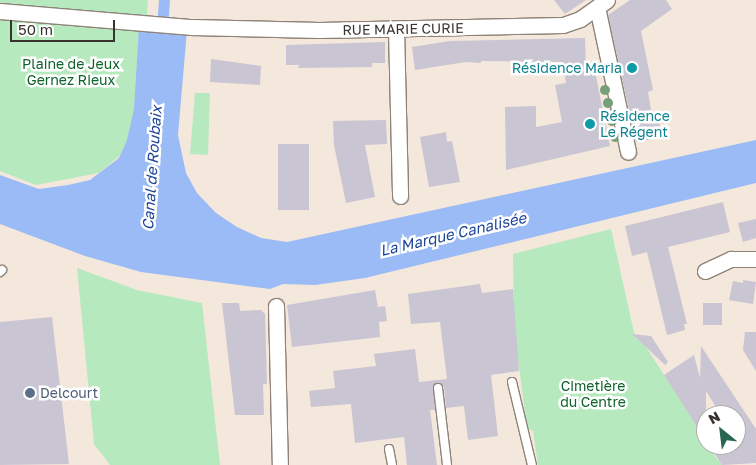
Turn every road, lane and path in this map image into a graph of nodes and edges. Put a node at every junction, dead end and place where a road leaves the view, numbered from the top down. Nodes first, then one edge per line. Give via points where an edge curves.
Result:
1 (602, 4) edge
2 (0, 11) edge
3 (396, 29) junction
4 (628, 152) dead end
5 (400, 196) dead end
6 (756, 258) edge
7 (705, 271) dead end
8 (276, 306) dead end
9 (512, 382) dead end
10 (438, 388) dead end
11 (390, 449) dead end
12 (280, 465) edge
13 (392, 465) edge
14 (447, 465) edge
15 (532, 465) edge

1 - 3 street, RUE MARIE CURIE via 564,25
1 - 4 street
2 - 3 street, RUE MARIE CURIE via 192,26
3 - 5 street
6 - 7 street via 731,259
8 - 12 street
9 - 15 lane
10 - 14 lane
11 - 13 lane

